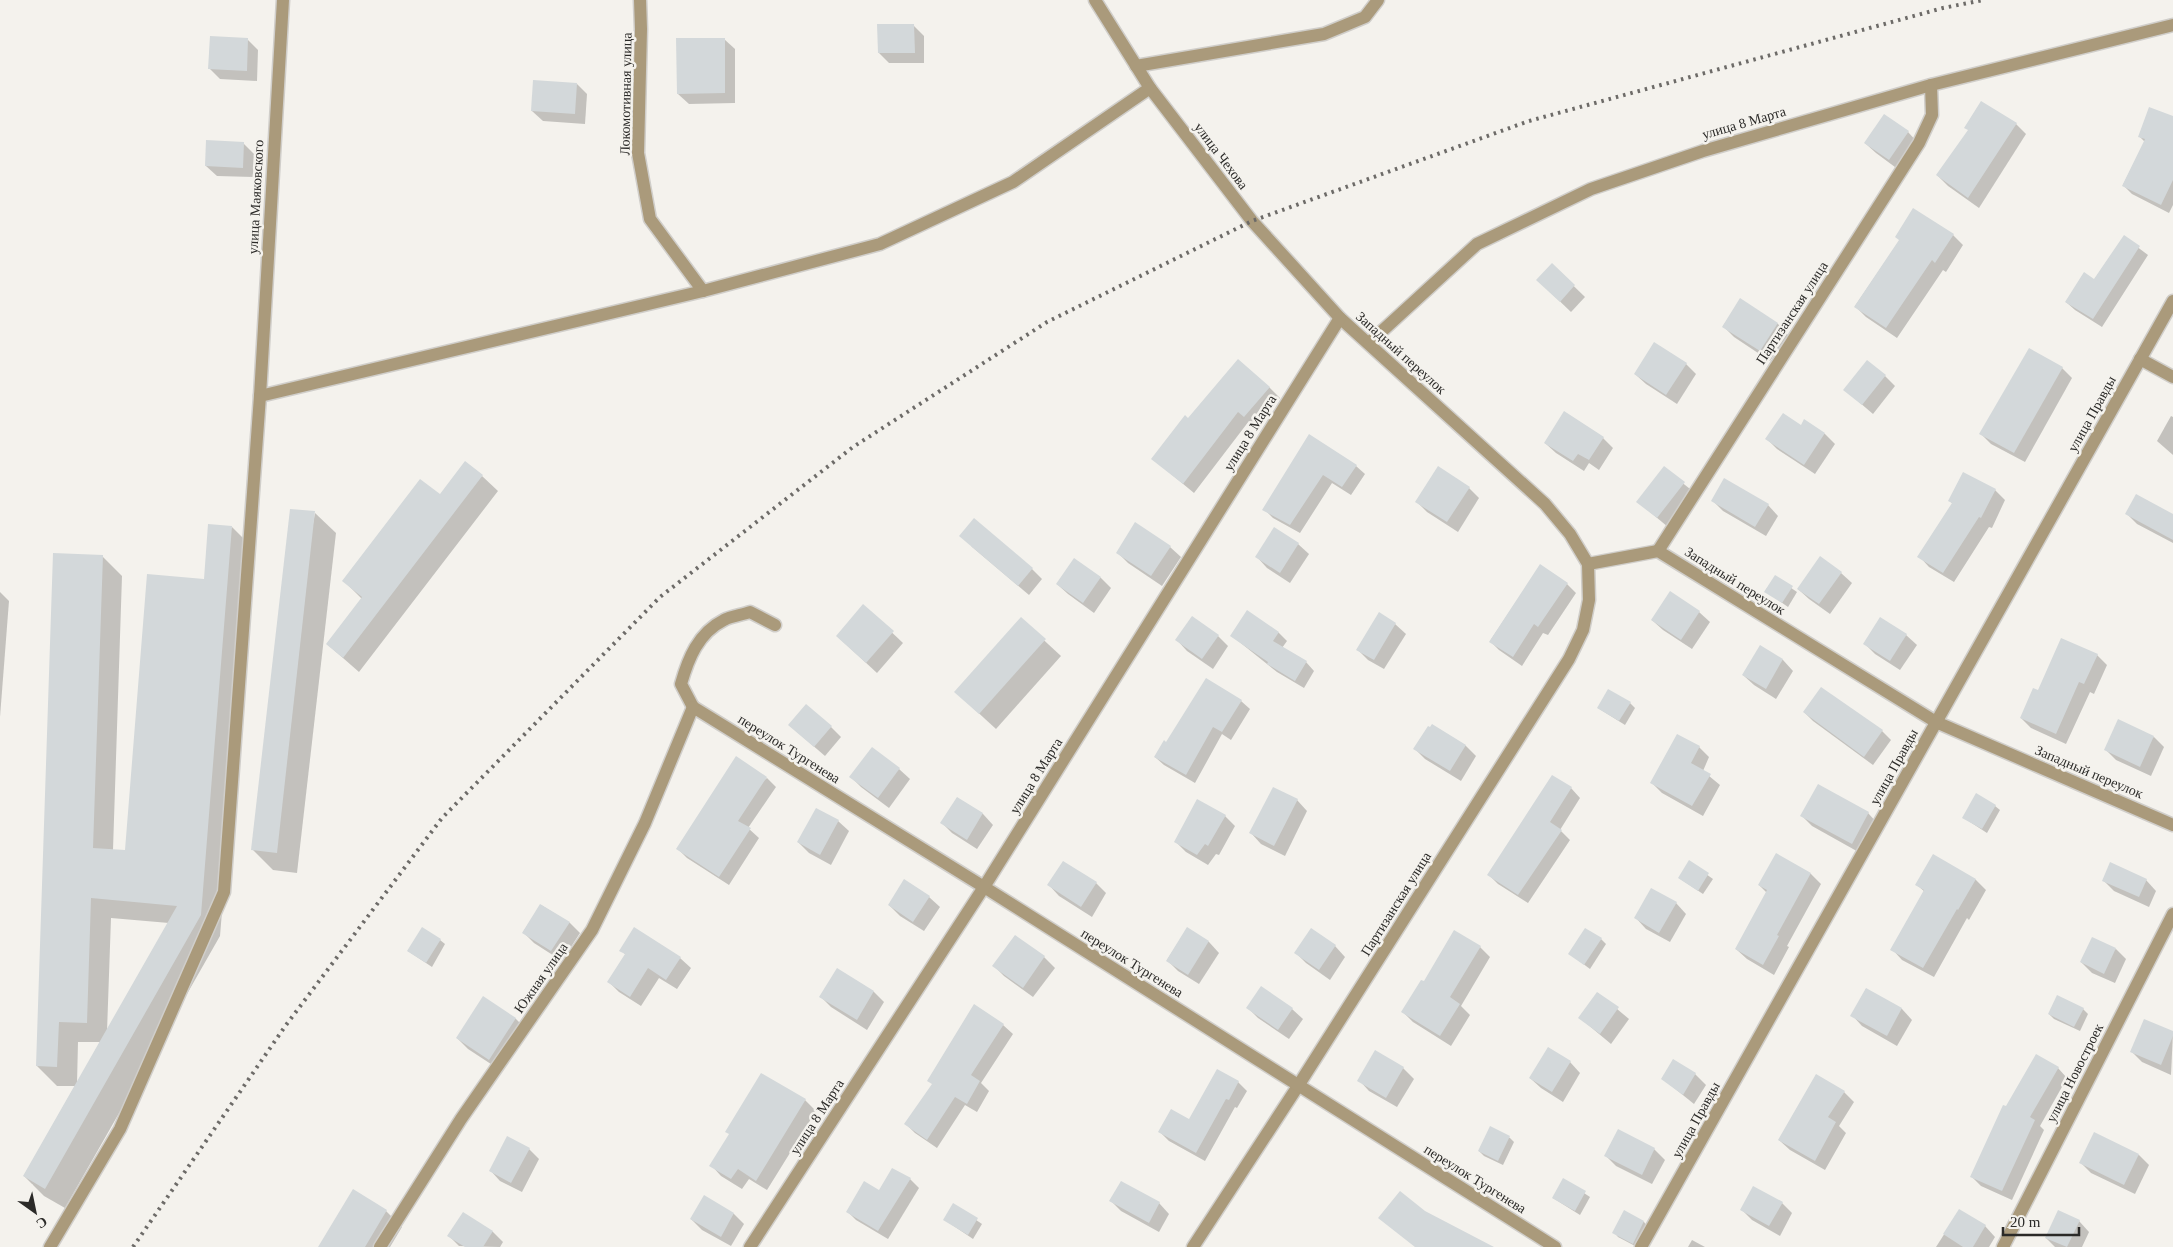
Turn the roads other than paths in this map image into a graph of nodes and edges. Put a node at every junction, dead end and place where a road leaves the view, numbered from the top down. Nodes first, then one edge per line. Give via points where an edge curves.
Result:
1 (283, 0) edge
2 (640, 0) edge
3 (1095, 0) edge
4 (1378, 0) edge
5 (2173, 25) edge
6 (1136, 66) junction
7 (1931, 85) junction
8 (1150, 88) junction
9 (703, 291) junction
10 (2173, 301) edge
11 (1340, 318) junction
12 (1369, 343) junction
13 (2140, 359) junction
14 (2173, 377) edge
15 (260, 396) junction
16 (1658, 551) junction
17 (1588, 564) junction
18 (775, 625) dead end
19 (693, 707) junction
20 (1936, 722) junction
21 (2173, 825) edge
22 (984, 887) junction
23 (2173, 914) edge
24 (1298, 1086) junction
25 (50, 1247) edge
26 (380, 1247) edge
27 (750, 1247) edge
28 (1193, 1247) edge
29 (1555, 1247) edge
30 (1641, 1247) edge
31 (2003, 1247) edge

1 - 15 street, улица Маяковского
2 - 9 street, Локомотивная улица via 638,153 650,219
3 - 6 street, улица Чехова
4 - 6 street via 1365,17 1324,34
5 - 7 street, улица 8 Марта
6 - 8 street, улица Чехова
7 - 12 street, улица 8 Марта via 1703,151 1591,189 1477,244
7 - 16 street, Партизанская улица via 1932,114 1919,143
8 - 9 street via 1013,182 880,244
8 - 11 street, улица Чехова via 1252,221
9 - 15 street
10 - 13 street, улица Правды
11 - 12 street, Западный переулок
11 - 22 street, улица 8 Марта
12 - 17 street, Западный переулок via 1545,504 1570,534
13 - 14 street
13 - 20 street, улица Правды
15 - 25 street, улица Маяковского via 224,892 120,1129
16 - 17 street
16 - 20 street, Западный переулок
17 - 24 street, Партизанская улица via 1589,600 1583,630 1568,660
18 - 19 street via 750,612 724,620 705,635 689,656 681,684
19 - 22 street, переулок Тургенева
19 - 26 street, Южная улица via 644,823 592,930 461,1119
20 - 21 street, Западный переулок
20 - 30 street, улица Правды
22 - 24 street, переулок Тургенева
22 - 27 street, улица 8 Марта
23 - 31 street, улица Новостроек
24 - 28 street, Партизанская улица
24 - 29 street, переулок Тургенева

